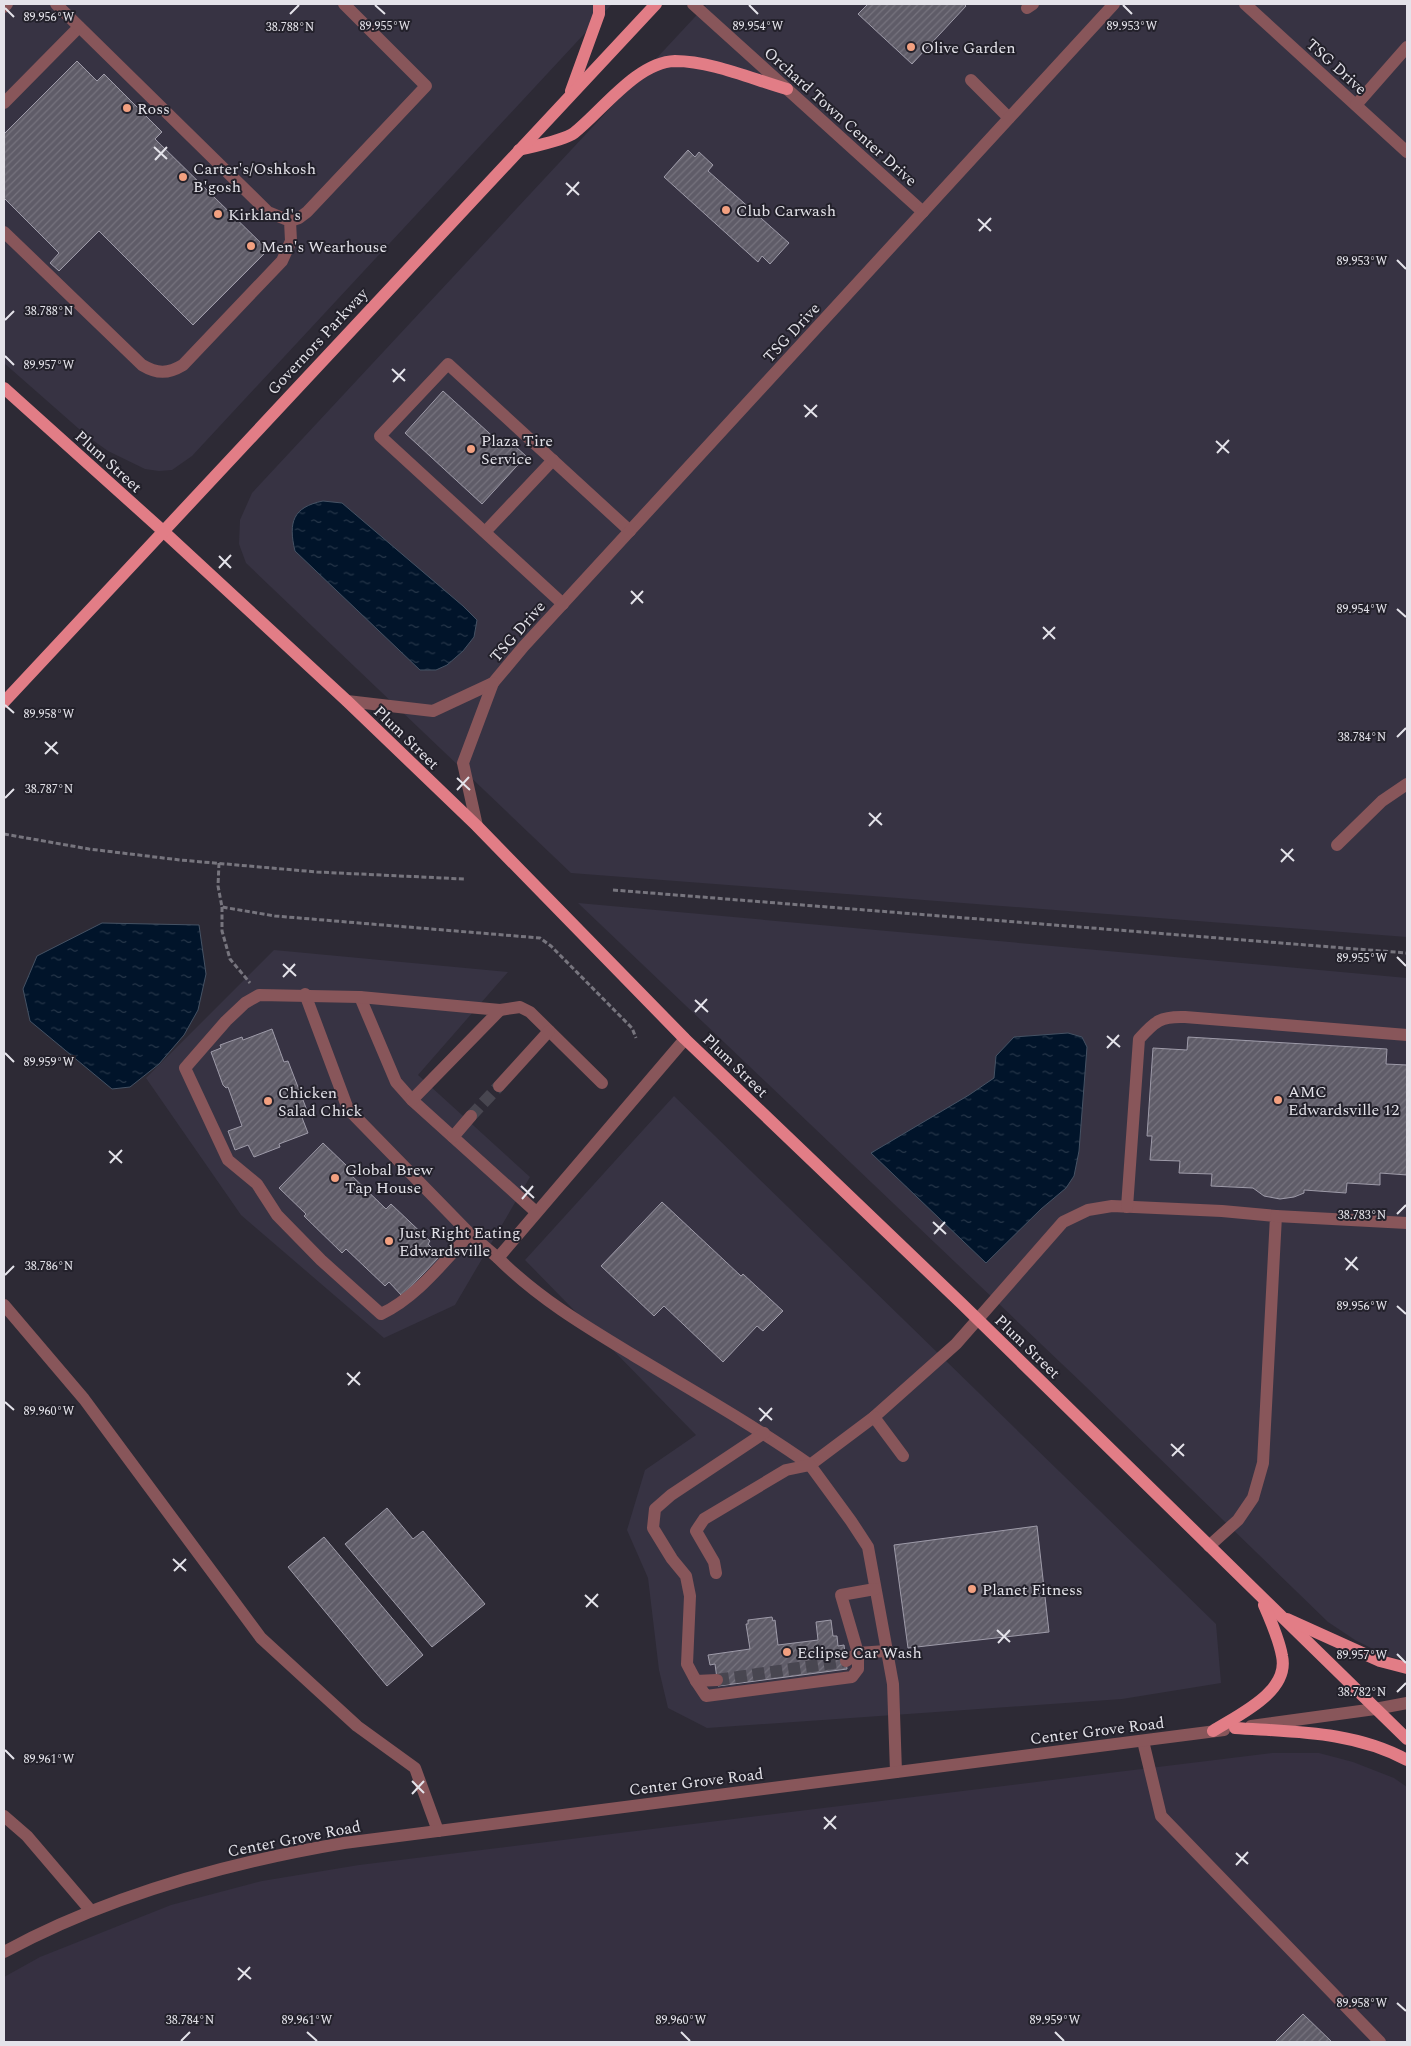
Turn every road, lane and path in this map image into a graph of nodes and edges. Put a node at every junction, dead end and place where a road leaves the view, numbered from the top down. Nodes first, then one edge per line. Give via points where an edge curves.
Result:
1 (7, 4) edge
2 (56, 4) edge
3 (344, 4) edge
4 (600, 4) edge
5 (656, 4) edge
6 (694, 4) edge
7 (1114, 4) edge
8 (1245, 4) edge
9 (4, 7) edge
10 (79, 27) junction
11 (1407, 47) edge
12 (971, 80) dead end
13 (787, 89) junction
14 (569, 96) junction
15 (4, 103) edge
16 (1356, 105) junction
17 (1009, 118) junction
18 (519, 150) junction
19 (1407, 152) edge
20 (922, 212) junction
21 (290, 221) junction
22 (4, 232) edge
23 (4, 388) edge
24 (552, 460) junction
25 (163, 530) junction
26 (630, 531) junction
27 (485, 532) junction
28 (563, 604) junction
29 (493, 683) junction
30 (347, 701) junction
31 (4, 702) edge
32 (1407, 784) edge
33 (477, 826) junction
34 (4, 834) edge
35 (1337, 845) dead end
36 (219, 862) junction
37 (464, 878) dead end
38 (613, 890) dead end
39 (222, 907) junction
40 (1407, 953) edge
41 (305, 994) junction
42 (260, 995) junction
43 (360, 997) junction
44 (500, 1010) junction
45 (549, 1031) junction
46 (1407, 1035) edge
47 (636, 1038) dead end
48 (685, 1039) junction
49 (602, 1084) dead end
50 (499, 1086) tunnel mouth
51 (412, 1100) junction
52 (471, 1116) tunnel mouth
53 (452, 1137) junction
54 (1127, 1207) junction
55 (536, 1212) junction
56 (1276, 1216) junction
57 (1407, 1223) edge
58 (470, 1234) junction
59 (498, 1258) junction
60 (4, 1305) edge
61 (978, 1320) junction
62 (874, 1417) junction
63 (764, 1433) junction
64 (903, 1456) dead end
65 (810, 1466) junction
66 (1209, 1546) junction
67 (716, 1573) dead end
68 (875, 1589) junction
69 (1261, 1598) junction
70 (1277, 1614) junction
71 (886, 1651) junction
72 (858, 1652) junction
73 (846, 1661) tunnel mouth
74 (1407, 1668) edge
75 (717, 1680) tunnel mouth
76 (696, 1681) junction
77 (1407, 1703) edge
78 (1375, 1709) junction
79 (1235, 1728) junction
80 (1213, 1731) junction
81 (1407, 1739) edge
82 (1143, 1741) junction
83 (1407, 1760) edge
84 (896, 1772) junction
85 (4, 1816) edge
86 (438, 1831) junction
87 (91, 1912) junction
88 (4, 1952) edge
89 (1380, 2042) edge

1 - 9 street
2 - 10 street
3 - 21 street via 426,86 307,212
4 - 14 main road
5 - 14 main road, Governors Parkway
6 - 13 street, Orchard Town Center Drive
7 - 17 street, TSG Drive
8 - 16 street, TSG Drive
10 - 15 street
10 - 21 street via 268,212
11 - 16 street
12 - 17 street
13 - 18 main road via 711,66 674,61 651,68 620,89 572,135
13 - 20 street, Orchard Town Center Drive
14 - 18 main road, Governors Parkway
16 - 19 street, TSG Drive
17 - 20 street, TSG Drive
18 - 25 main road, Governors Parkway
20 - 26 street, TSG Drive
21 - 22 street via 291,241 282,262 183,365 161,373 142,364
23 - 25 main road, Plum Street
24 - 26 street
24 - 27 street
24 - 27 street via 448,364 380,436
25 - 30 main road, Plum Street
25 - 31 main road, Governors Parkway
26 - 28 street, TSG Drive
27 - 28 street
28 - 29 street, TSG Drive
29 - 30 street, TSG Drive via 433,711
29 - 33 street, TSG Drive via 463,763
30 - 33 main road, Plum Street
32 - 35 street via 1382,801
33 - 48 main road, Plum Street
34 - 36 path via 89,850
36 - 37 path via 317,872
36 - 39 path via 218,886
38 - 40 path
39 - 42 path via 222,931 230,959
39 - 47 path via 275,916 540,938 632,1028
41 - 42 street
41 - 43 street
41 - 58 street via 348,1109
42 - 58 street via 245,1003 226,1021 185,1068 228,1160 257,1184 277,1216 381,1314 397,1306 417,1289
43 - 44 street
43 - 51 street via 396,1082
44 - 45 street via 520,1007 530,1012
44 - 51 street
45 - 49 street
45 - 50 street
46 - 54 street via 1167,1016 1150,1026 1139,1039
48 - 55 street
48 - 61 main road, Plum Street
51 - 53 street
52 - 53 street
53 - 55 street
54 - 56 street
54 - 61 street via 1088,1210 1063,1222
55 - 59 street
56 - 57 street
56 - 66 street via 1263,1463 1253,1498 1238,1520
58 - 59 street
59 - 63 street via 521,1281 560,1311
60 - 86 street via 84,1398 261,1638 357,1726 415,1768
61 - 62 street via 956,1344
61 - 66 main road, Plum Street
62 - 64 street
62 - 65 street
63 - 65 street
63 - 76 street via 671,1494 655,1510 653,1528 686,1576 690,1596 687,1664
65 - 67 street via 786,1470 704,1519 696,1530 714,1562
65 - 68 street via 868,1548
66 - 69 main road, Plum Street
68 - 71 street
68 - 72 street via 841,1595
69 - 70 main road, Plum Street
69 - 80 main road via 1283,1658 1282,1674 1275,1687 1259,1702
70 - 74 main road via 1380,1661
70 - 78 main road, Plum Street
71 - 72 street
71 - 84 street via 893,1684
72 - 73 street
72 - 76 street via 858,1669 852,1677 706,1696
75 - 76 street
77 - 78 street, Center Grove Road
78 - 79 street, Center Grove Road
78 - 81 main road, Plum Street
79 - 80 street, Center Grove Road
79 - 83 main road via 1352,1738 1383,1747
80 - 82 street, Center Grove Road
82 - 84 street, Center Grove Road
82 - 89 street via 1161,1816
84 - 86 street, Center Grove Road
85 - 87 street via 27,1836
86 - 87 street, Center Grove Road via 288,1853 216,1870
87 - 88 street, Center Grove Road

